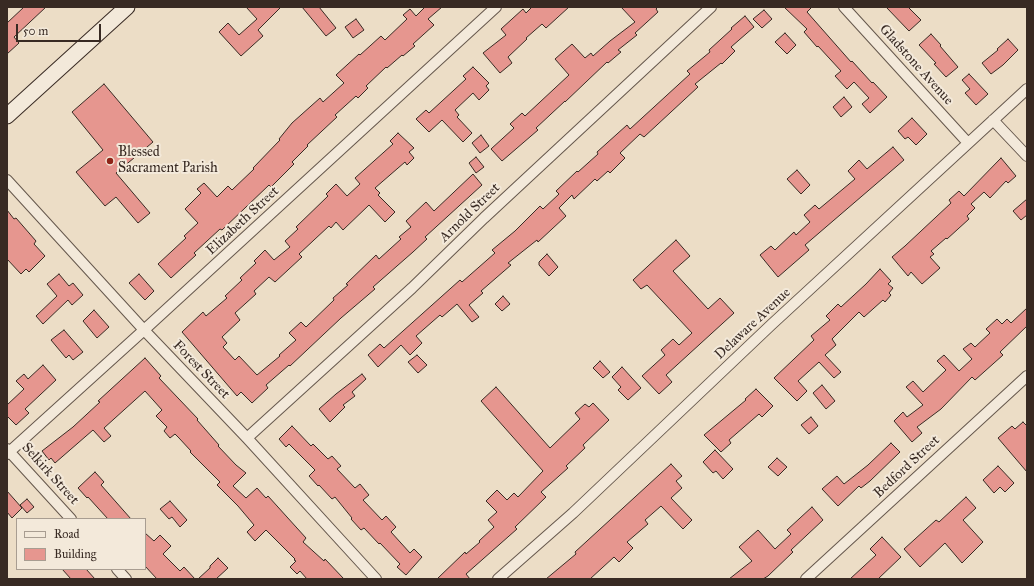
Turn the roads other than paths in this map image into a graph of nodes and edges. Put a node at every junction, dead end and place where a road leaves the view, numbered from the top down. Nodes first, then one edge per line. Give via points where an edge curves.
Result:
1 (127, 7) edge
2 (496, 7) edge
3 (711, 7) edge
4 (844, 7) edge
5 (1027, 89) edge
6 (7, 116) edge
7 (993, 120) junction
8 (968, 143) junction
9 (1027, 156) edge
10 (7, 180) edge
11 (144, 330) junction
12 (1027, 376) edge
13 (248, 438) junction
14 (8, 452) edge
15 (70, 518) edge
16 (118, 570) edge
17 (126, 579) edge
18 (376, 579) edge
19 (498, 579) edge
20 (806, 579) edge

1 - 6 street
2 - 11 street, Elizabeth Street
3 - 13 street, Arnold Street
4 - 8 street, Gladstone Avenue
5 - 7 street, Delaware Avenue
7 - 8 street, Delaware Avenue
7 - 9 street
8 - 19 street, Delaware Avenue via 572,514
10 - 11 street, Forest Street
11 - 13 street, Forest Street
11 - 14 street, Elizabeth Street
12 - 20 street, Bedford Street
13 - 18 street, Forest Street
14 - 15 street, Selkirk Street
16 - 17 street

